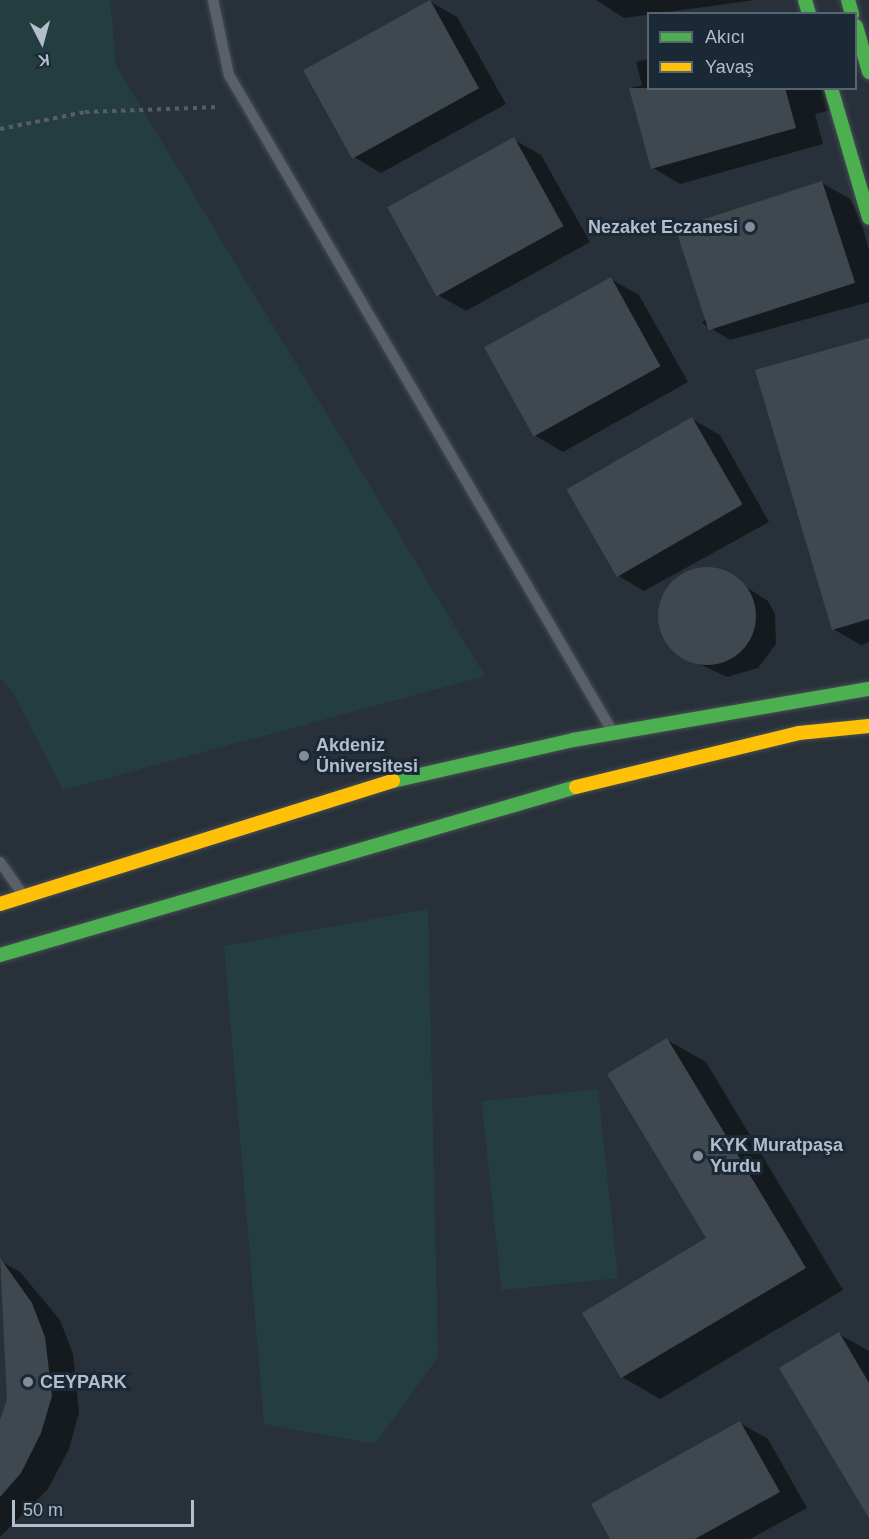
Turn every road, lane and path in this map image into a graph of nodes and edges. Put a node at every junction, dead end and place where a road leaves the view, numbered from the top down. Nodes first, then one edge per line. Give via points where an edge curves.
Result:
1 (213, 0) edge
2 (857, 33) edge
3 (869, 72) edge
4 (832, 90) edge
5 (219, 107) dead end
6 (0, 129) edge
7 (869, 218) edge
8 (869, 689) edge
9 (869, 726) edge
10 (615, 734) junction
11 (0, 862) edge
12 (24, 897) junction
13 (0, 904) edge
14 (0, 955) edge

1 - 10 lane via 229,75
2 - 3 street
4 - 7 street
5 - 6 path via 85,112
8 - 10 street
9 - 14 street via 799,733 629,772
10 - 12 street via 373,785
11 - 12 lane
12 - 13 street

